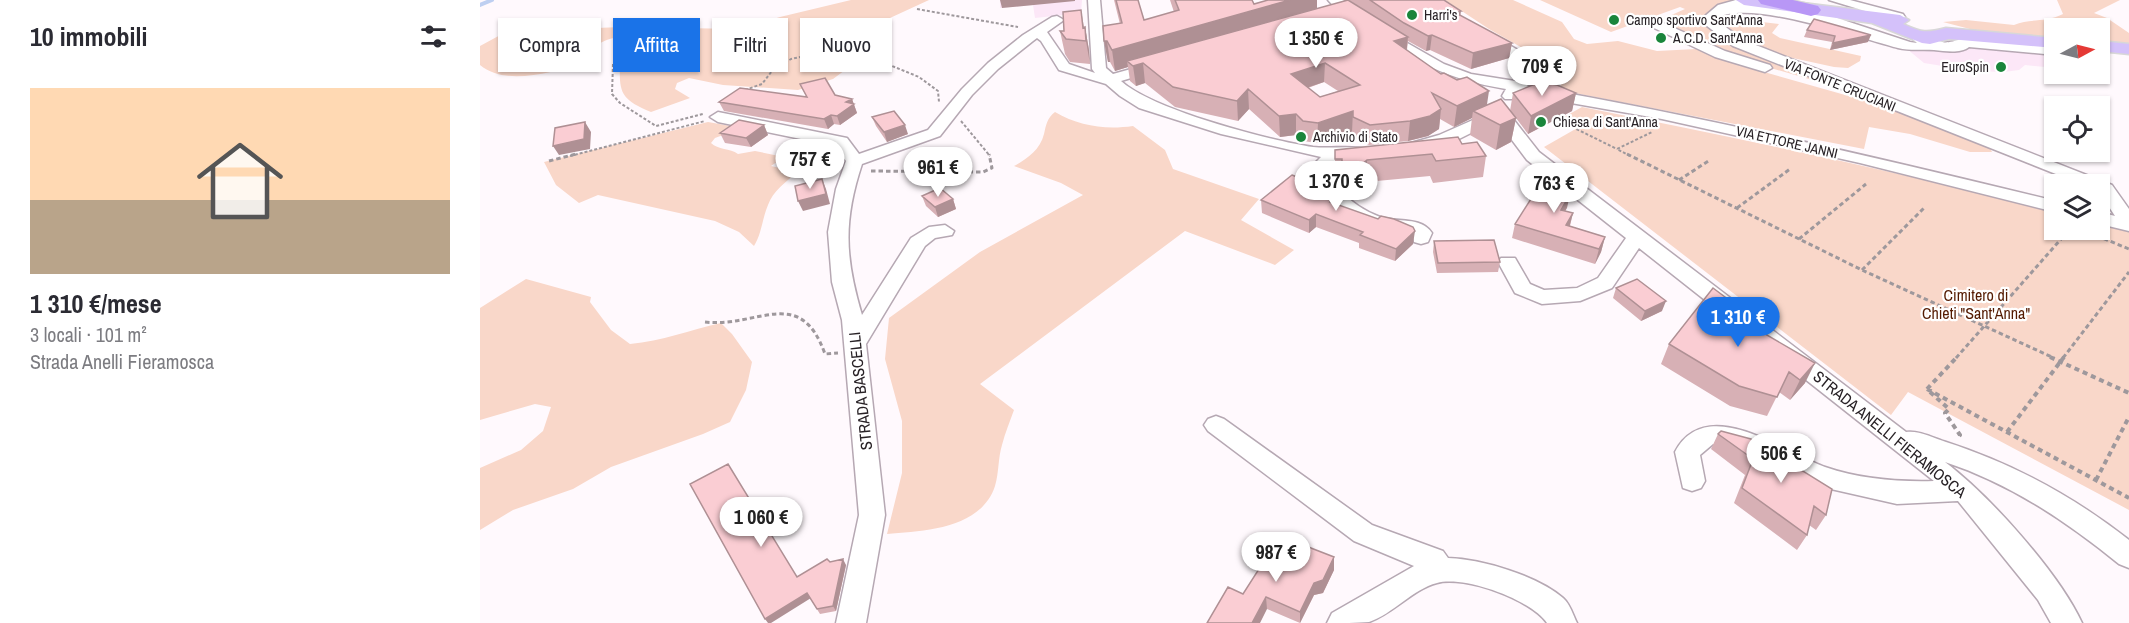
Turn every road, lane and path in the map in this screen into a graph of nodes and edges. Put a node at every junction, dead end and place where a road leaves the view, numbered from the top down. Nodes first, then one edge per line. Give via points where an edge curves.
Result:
1 (1094, 0) edge
2 (1323, 0) edge
3 (1334, 0) edge
4 (1744, 0) edge
5 (1760, 0) edge
6 (1768, 0) edge
7 (1824, 7) edge
8 (917, 9) dead end
9 (1329, 15) edge
10 (1057, 20) dead end
11 (1900, 22) junction
12 (1659, 25) dead end
13 (1476, 29) edge
14 (1038, 32) junction
15 (1932, 35) junction
16 (2044, 42) edge
17 (1962, 46) junction
18 (2110, 47) edge
19 (2129, 49) edge
20 (2044, 50) edge
21 (2044, 59) edge
22 (1168, 63) edge
23 (613, 64) dead end
24 (1438, 67) junction
25 (1110, 80) junction
26 (1516, 89) junction
27 (741, 92) edge
28 (1881, 101) junction
29 (1490, 105) junction
30 (1546, 114) edge
31 (951, 115) junction
32 (718, 117) junction
33 (1652, 132) dead end
34 (1403, 149) edge
35 (1617, 149) junction
36 (1376, 153) edge
37 (1335, 154) junction
38 (857, 160) junction
39 (1710, 160) dead end
40 (549, 161) dead end
41 (1790, 169) dead end
42 (2069, 174) edge
43 (1679, 180) junction
44 (1866, 184) dead end
45 (2110, 195) edge
46 (2044, 204) edge
47 (1926, 207) dead end
48 (1737, 208) junction
49 (2110, 220) edge
50 (2129, 224) edge
51 (945, 231) dead end
52 (1637, 236) junction
53 (1421, 238) dead end
54 (1799, 239) junction
55 (2060, 240) edge
56 (2107, 240) edge
57 (2129, 249) edge
58 (1508, 262) dead end
59 (1862, 270) junction
60 (2129, 272) edge
61 (705, 322) dead end
62 (1985, 327) junction
63 (855, 344) junction
64 (2061, 361) junction
65 (1927, 388) junction
66 (2129, 393) edge
67 (2129, 417) edge
68 (1216, 425) dead end
69 (2007, 432) junction
70 (1892, 434) junction
71 (1959, 457) junction
72 (2096, 480) junction
73 (1692, 481) dead end
74 (1964, 490) junction
75 (2129, 498) edge
76 (2129, 556) edge
77 (1440, 568) junction
78 (851, 623) edge
79 (1342, 623) edge
80 (1562, 623) edge
81 (2067, 623) edge

1 - 25 street via 1099,69
2 - 9 street
3 - 24 street
4 - 7 main road
5 - 7 main road
6 - 7 highway
7 - 11 main road
8 - 14 path
10 - 14 street
11 - 15 main road
11 - 15 main road via 1920,19
12 - 28 street via 1720,54
13 - 26 street via 1525,60 1531,72
14 - 25 street via 1064,67
14 - 31 street via 993,66
15 - 16 main road
15 - 17 street via 1944,49
15 - 28 street, VIA FONTE CRUCIANI via 1902,46 1836,21 1753,5 1724,6 1712,16 1712,23 1738,44
17 - 20 street via 1965,42
17 - 21 street via 1971,52
18 - 19 main road
22 - 25 street
23 - 32 path via 612,93 620,103 656,126 704,114
24 - 26 street, VIA ETTORE JANNI
24 - 29 street, STRADA ANELLI FIERAMOSCA
25 - 37 street via 1145,105 1227,131
26 - 29 street
26 - 46 street, VIA ETTORE JANNI via 1662,114
27 - 31 path via 762,84 772,71 791,59 875,59 919,77 938,91 941,109
28 - 42 street, VIA FONTE CRUCIANI
29 - 34 street via 1445,139
29 - 52 street, STRADA ANELLI FIERAMOSCA via 1533,156
30 - 35 path
31 - 38 street via 934,133
31 - 38 path via 989,151 992,168 970,173 873,173
32 - 38 street via 841,142
32 - 40 path
33 - 35 path
35 - 43 path
36 - 37 street
37 - 53 street via 1318,172 1339,202 1348,210 1383,224 1417,228 1423,233
38 - 63 street, STRADA BASCELLI via 845,189 837,232
39 - 43 path
41 - 48 path
43 - 48 path
44 - 54 path
45 - 50 street
47 - 59 path
48 - 54 path
49 - 50 street
51 - 63 street via 929,233 918,242
52 - 58 street via 1605,283 1580,294 1542,297 1522,288
52 - 70 street, STRADA ANELLI FIERAMOSCA
54 - 59 path
55 - 62 path
56 - 57 path
59 - 62 path
60 - 64 path
61 - 63 path via 734,323 790,314 804,318 815,328 825,354 836,354
62 - 64 path
62 - 65 path
63 - 78 street, STRADA BASCELLI via 872,515
64 - 66 path
64 - 69 path
65 - 69 path
65 - 71 path via 1949,409 1945,412 1960,435 1956,439
67 - 72 path
68 - 77 street via 1363,533 1433,559
69 - 72 path
70 - 71 street
70 - 74 street, STRADA ANELLI FIERAMOSCA
71 - 76 street via 1986,466 2044,496
72 - 75 path
73 - 74 street via 1687,452 1709,434 1742,440 1822,477 1897,493
74 - 81 street, STRADA ANELLI FIERAMOSCA via 2048,591
77 - 79 street
77 - 80 street via 1505,582 1552,607

